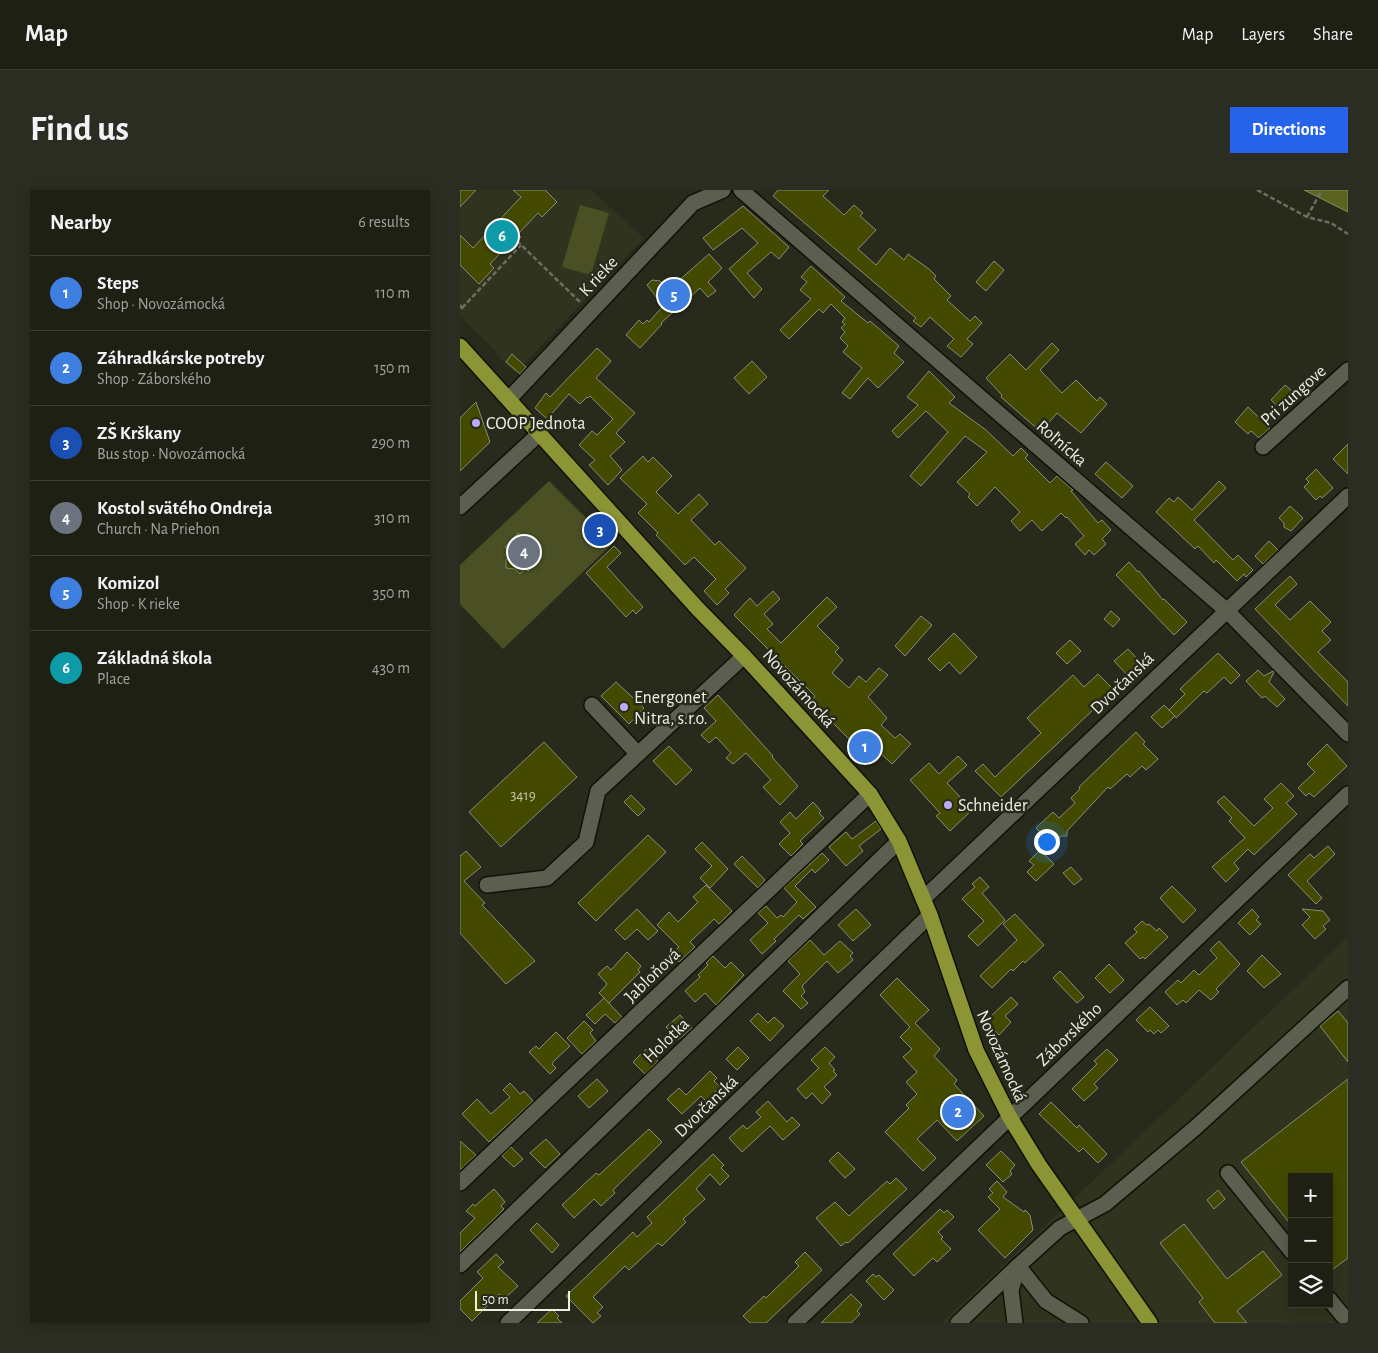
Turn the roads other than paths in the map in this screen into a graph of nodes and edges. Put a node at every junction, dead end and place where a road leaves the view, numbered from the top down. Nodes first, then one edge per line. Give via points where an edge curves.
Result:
1 (724, 190) edge
2 (741, 190) edge
3 (460, 346) edge
4 (1348, 370) edge
5 (509, 399) junction
6 (540, 433) junction
7 (1263, 447) dead end
8 (1348, 496) edge
9 (460, 507) edge
10 (1226, 610) junction
11 (744, 656) junction
12 (592, 705) dead end
13 (1348, 734) edge
14 (637, 753) junction
15 (870, 794) junction
16 (1348, 794) edge
17 (899, 841) junction
18 (487, 885) dead end
19 (923, 899) junction
20 (930, 916) junction
21 (1348, 988) edge
22 (1009, 1116) junction
23 (1228, 1173) dead end
24 (460, 1183) edge
25 (1077, 1219) junction
26 (1288, 1247) edge
27 (460, 1265) edge
28 (1018, 1266) junction
29 (1333, 1305) edge
30 (1342, 1317) edge
31 (508, 1323) edge
32 (795, 1323) edge
33 (958, 1323) edge
34 (1015, 1323) edge
35 (1081, 1323) edge
36 (1150, 1323) edge

1 - 5 street, K rieke via 693,203
2 - 10 street, Roľnícka
3 - 5 main road, Novozámocká
4 - 7 street, Pri zungove
5 - 6 main road, Novozámocká
6 - 9 street
6 - 11 main road, Novozámocká
8 - 10 street, Dvorčanská
10 - 13 street, Roľnícka
10 - 19 street, Dvorčanská
11 - 14 street
11 - 15 main road, Novozámocká
12 - 14 street
14 - 18 street via 598,791 586,842 547,878
15 - 17 main road, Novozámocká
15 - 24 street, Jabloňová
16 - 22 street, Záborského
17 - 19 main road, Novozámocká
17 - 27 street, Holotka
19 - 20 main road, Novozámocká
20 - 22 main road, Novozámocká via 976,1050
20 - 31 street, Dvorčanská
21 - 25 street via 1187,1135 1105,1204
22 - 25 main road, Novozámocká
22 - 32 street, Záborského
23 - 26 street
25 - 28 street via 1060,1228
25 - 36 main road, Novozámocká
28 - 33 street
28 - 34 street via 1011,1291
28 - 35 street via 1046,1301
29 - 30 street

